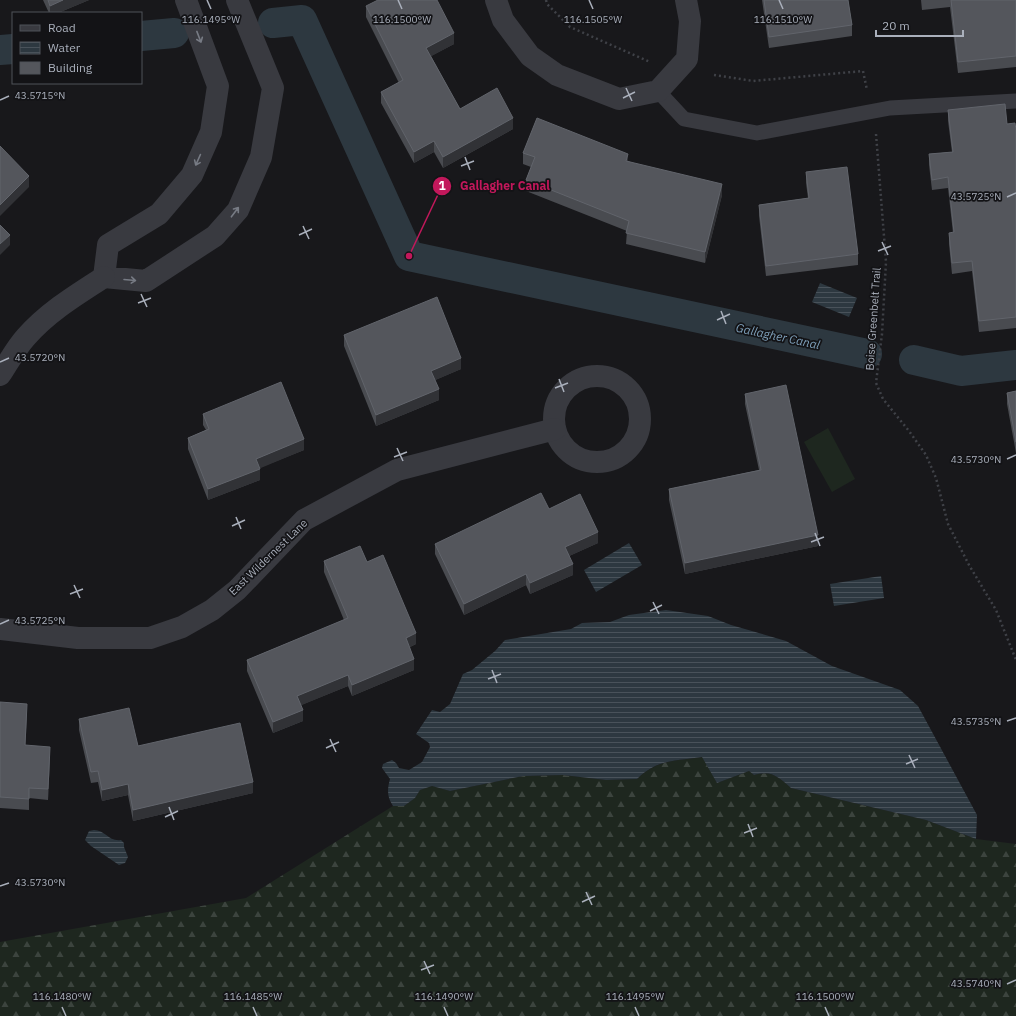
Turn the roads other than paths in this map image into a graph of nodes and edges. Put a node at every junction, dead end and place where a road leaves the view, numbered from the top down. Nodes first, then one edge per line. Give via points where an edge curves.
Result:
1 (186, 0) edge
2 (237, 0) edge
3 (496, 0) edge
4 (686, 0) edge
5 (658, 92) junction
6 (1016, 101) edge
7 (104, 277) junction
8 (0, 375) edge
9 (555, 429) dead end
10 (0, 629) edge

1 -> 7 street via 218,86 211,132 192,174 160,214 108,245
7 -> 2 street via 146,281 215,236 238,210 261,157 273,88
3 - 5 street via 503,20 530,56 557,76 619,99
4 - 5 street via 690,20 687,59
5 - 6 lane via 684,119 756,133 890,108
7 - 8 street via 49,314 24,338
9 - 10 street, East Wildernest Lane via 397,470 304,520 237,590 212,610 182,627 150,638 78,638

